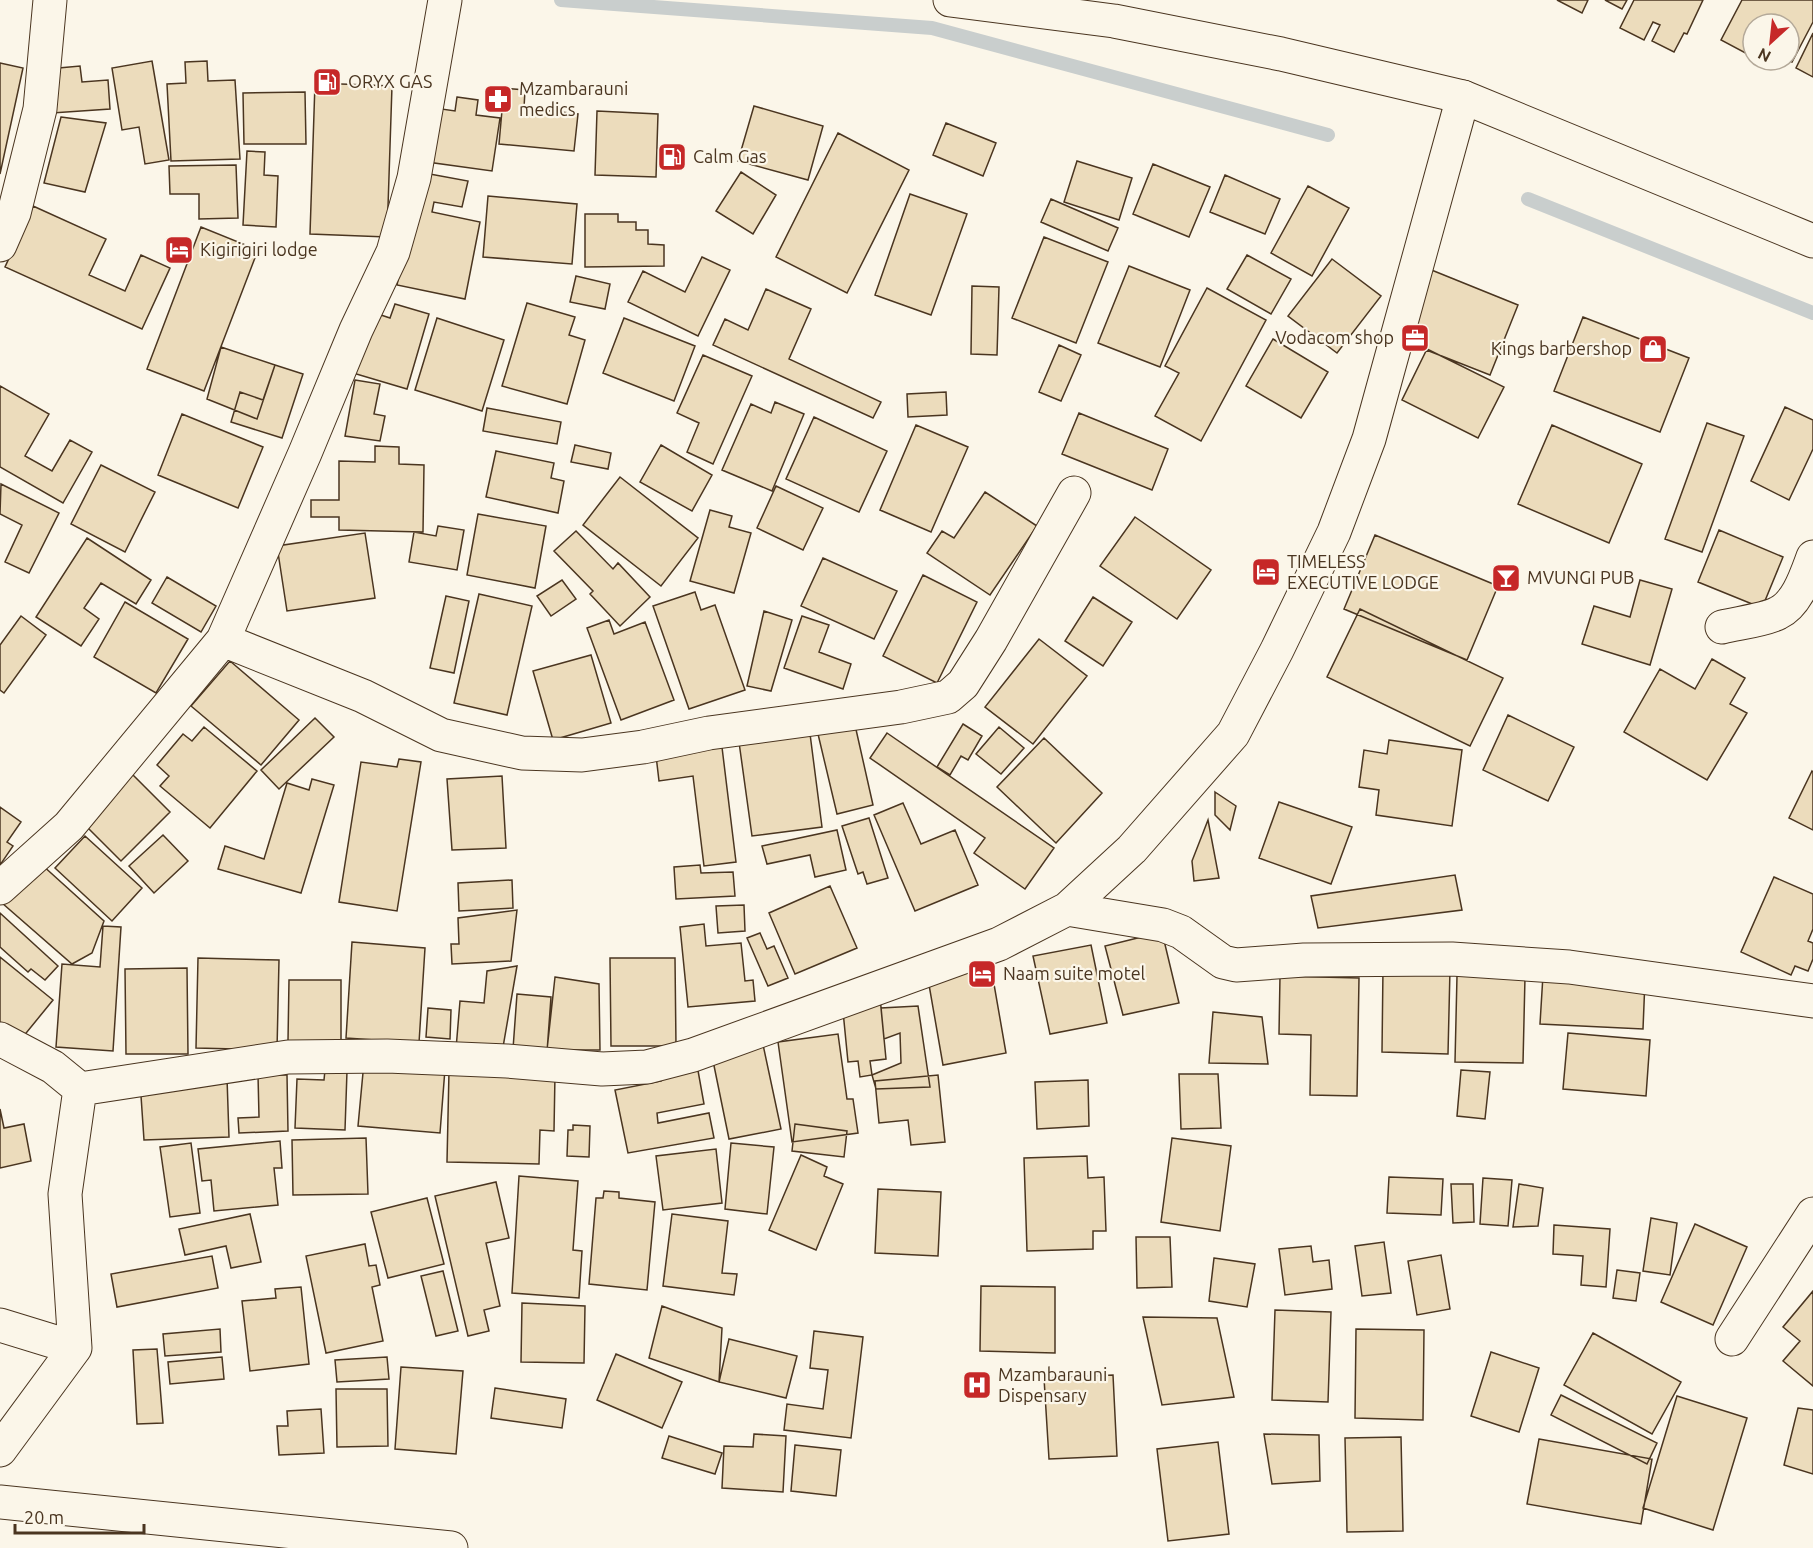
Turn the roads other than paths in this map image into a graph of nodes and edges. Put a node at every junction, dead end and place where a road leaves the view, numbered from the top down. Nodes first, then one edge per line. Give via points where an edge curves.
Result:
1 (50, 0) edge
2 (445, 0) edge
3 (950, 0) edge
4 (1463, 97) junction
5 (1813, 241) edge
6 (0, 245) edge
7 (1074, 494) dead end
8 (1813, 557) edge
9 (1722, 627) dead end
10 (223, 640) junction
11 (0, 888) edge
12 (1066, 909) junction
13 (1813, 1001) edge
14 (0, 1040) edge
15 (80, 1089) junction
16 (1813, 1214) edge
17 (0, 1325) edge
18 (1732, 1339) dead end
19 (75, 1348) junction
20 (0, 1450) edge
21 (0, 1502) edge
22 (451, 1548) edge

1 - 6 street via 40,109 14,213
2 - 10 street via 414,178 393,252
3 - 4 street via 1114,21 1281,54
4 - 5 street
4 - 12 street via 1369,439 1334,532 1277,650 1233,734 1132,849
7 - 10 street via 963,684 948,697 901,707 582,755 522,753 441,735 363,696
8 - 9 street via 1804,582 1779,613
10 - 11 street via 69,826
12 - 13 street via 1163,925 1181,932 1223,962 1236,965 1304,960 1452,959 1569,967
12 - 15 street via 999,944 693,1055 647,1067 602,1069 387,1056 288,1057
14 - 15 street via 53,1067
15 - 19 street via 65,1194
16 - 18 street
17 - 19 street
19 - 20 street
21 - 22 street

